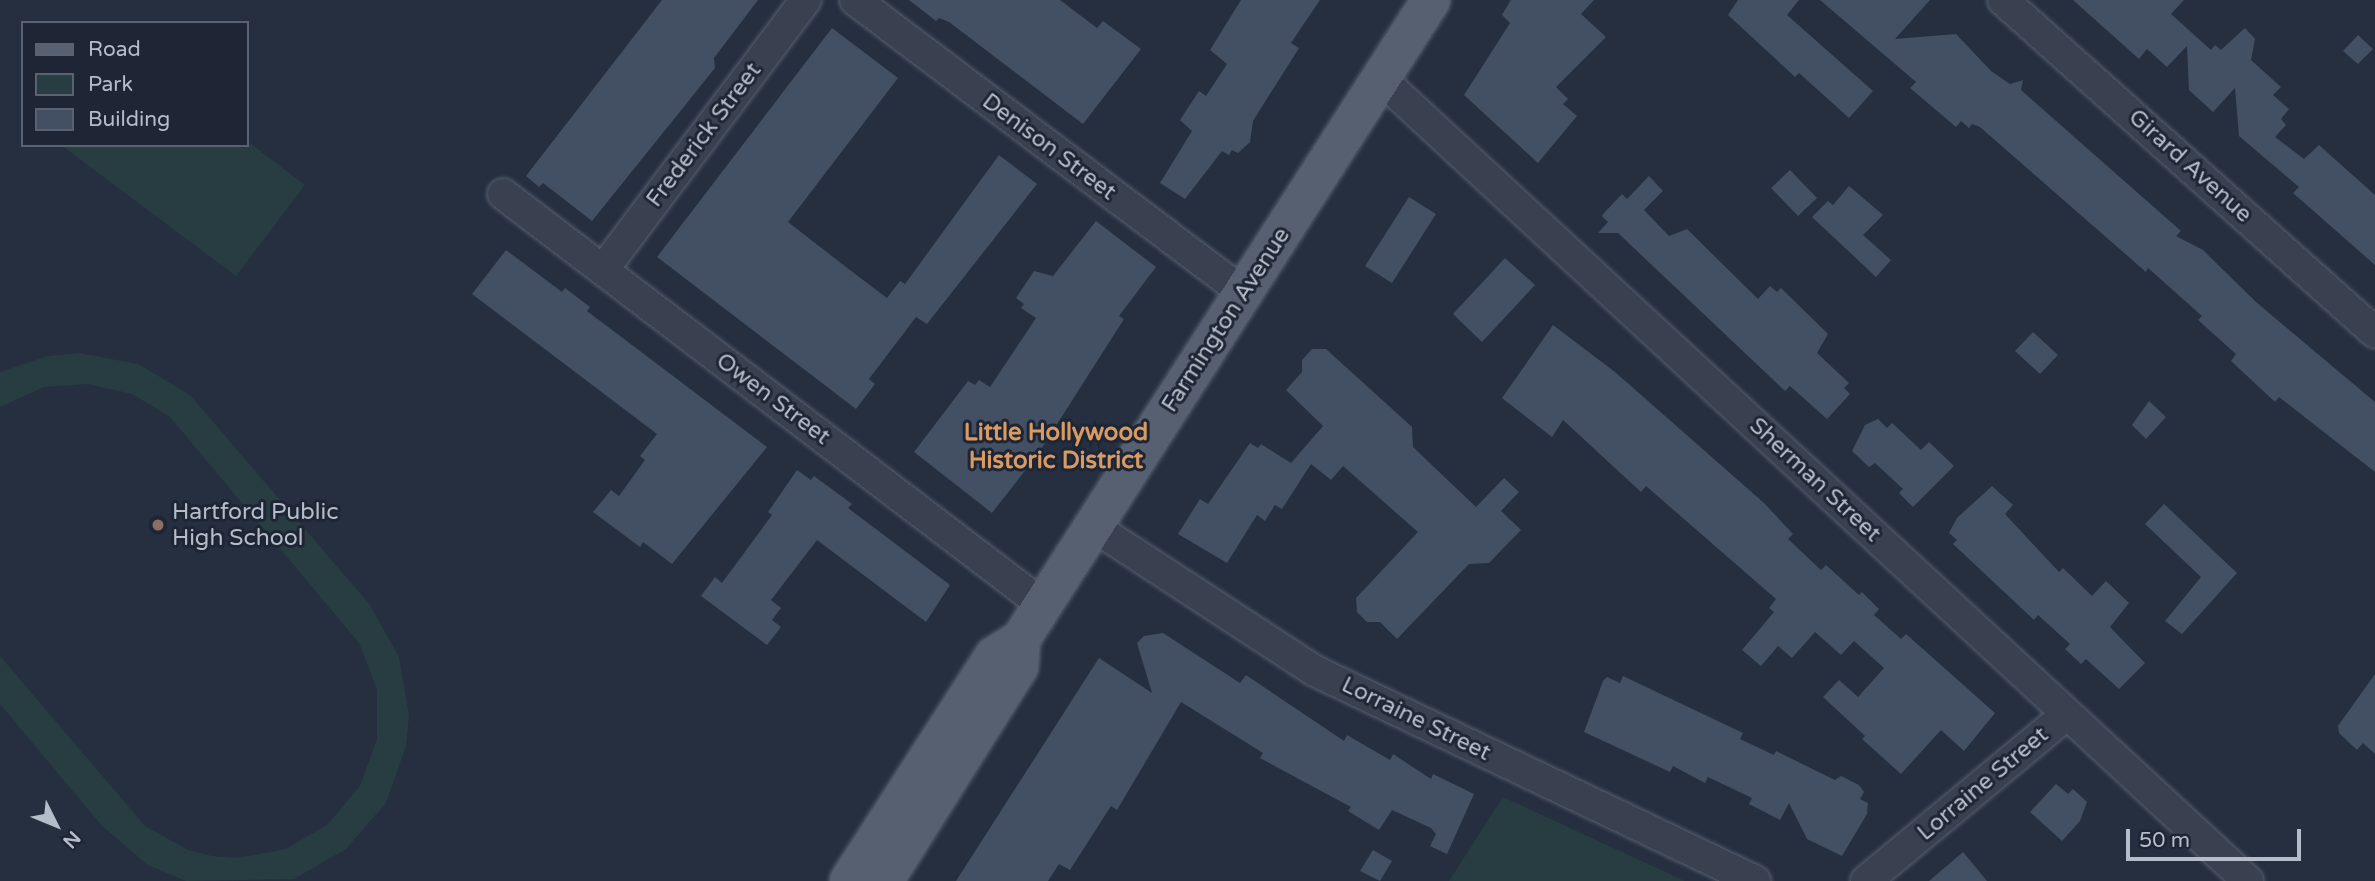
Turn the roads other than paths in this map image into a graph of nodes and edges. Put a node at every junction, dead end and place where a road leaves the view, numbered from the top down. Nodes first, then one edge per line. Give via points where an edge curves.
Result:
1 (806, 0) edge
2 (855, 0) edge
3 (2003, 0) edge
4 (1427, 2) edge
5 (1381, 79) junction
6 (503, 194) dead end
7 (603, 270) junction
8 (1244, 293) junction
9 (2375, 333) edge
10 (1094, 527) junction
11 (1043, 605) junction
12 (1021, 639) junction
13 (2067, 714) junction
14 (849, 881) edge
15 (884, 881) edge
16 (1755, 881) edge
17 (1866, 881) edge
18 (2248, 881) edge

1 - 7 street, Frederick Street
2 - 8 street, Denison Street
3 - 9 street, Girard Avenue
4 - 5 main road, Farmington Avenue
5 - 8 main road, Farmington Avenue
5 - 13 street, Sherman Street
6 - 7 street, Owen Street
7 - 11 street, Owen Street
8 - 10 main road, Farmington Avenue
10 - 11 main road, Farmington Avenue
10 - 16 street, Lorraine Street via 1315,671
11 - 12 main road, Farmington Avenue
12 - 14 main road, Farmington Avenue via 994,656
12 - 15 main road, Farmington Avenue via 1019,667
13 - 17 street, Lorraine Street
13 - 18 street, Sherman Street

